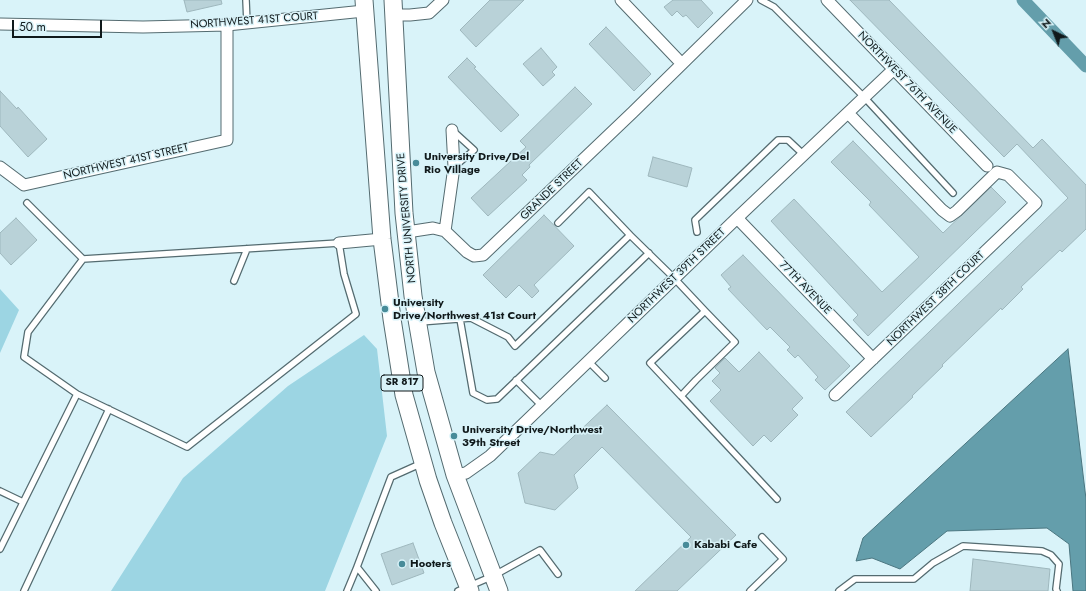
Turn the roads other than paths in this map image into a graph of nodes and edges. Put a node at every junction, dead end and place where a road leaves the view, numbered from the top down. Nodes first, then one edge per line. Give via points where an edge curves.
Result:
1 (246, 0) edge
2 (443, 0) edge
3 (621, 0) edge
4 (747, 0) edge
5 (761, 0) edge
6 (827, 0) edge
7 (364, 6) edge
8 (394, 7) edge
9 (247, 23) junction
10 (0, 24) edge
11 (227, 25) junction
12 (682, 64) junction
13 (894, 69) junction
14 (864, 97) junction
15 (848, 113) junction
16 (452, 130) joint
17 (804, 154) junction
18 (987, 166) dead end
19 (0, 167) edge
20 (454, 167) junction
21 (379, 187) junction
22 (953, 193) dead end
23 (27, 204) dead end
24 (736, 218) junction
25 (558, 223) dead end
26 (406, 226) junction
27 (445, 231) junction
28 (697, 232) dead end
29 (630, 235) junction
30 (338, 243) junction
31 (383, 244) junction
32 (247, 249) junction
33 (649, 253) junction
34 (83, 259) junction
35 (674, 278) junction
36 (234, 281) dead end
37 (413, 286) junction
38 (705, 311) junction
39 (460, 319) junction
40 (418, 322) junction
41 (873, 359) junction
42 (588, 361) junction
43 (605, 378) dead end
44 (516, 380) junction
45 (77, 394) junction
46 (835, 395) dead end
47 (681, 396) junction
48 (542, 406) junction
49 (109, 409) junction
50 (422, 463) junction
51 (455, 475) junction
52 (0, 491) edge
53 (777, 499) dead end
54 (23, 502) junction
55 (762, 537) dead end
56 (0, 549) edge
57 (357, 567) junction
58 (558, 574) dead end
59 (496, 584) edge
60 (465, 589) edge
61 (24, 591) edge
62 (347, 591) edge
63 (376, 591) edge
64 (750, 591) edge
65 (839, 591) edge
66 (1057, 591) edge

1 - 9 lane
2 - 8 street via 429,13 410,15
3 - 12 street
4 - 12 street, GRANDE STREET
5 - 14 lane via 774,7
6 - 13 street, NORTHWEST 76TH AVENUE
7 - 9 street, NORTHWEST 41ST COURT
7 - 21 main road, SR 817
8 - 26 main road, NORTH UNIVERSITY DRIVE / SR 817
9 - 11 street, NORTHWEST 41ST COURT
10 - 11 street, NORTHWEST 41ST COURT via 143,27
11 - 19 street, NORTHWEST 41ST STREET via 227,140 24,185
12 - 27 street, GRANDE STREET via 483,255 470,254
13 - 14 street, NORTHWEST 39TH STREET
13 - 18 street, NORTHWEST 76TH AVENUE
14 - 15 street, NORTHWEST 39TH STREET
14 - 22 lane
15 - 17 street, NORTHWEST 39TH STREET
15 - 41 street, NORTHWEST 38TH COURT via 950,216 997,172 1008,175 1036,203
16 - 20 street
16 - 20 lane via 474,150
17 - 24 street, NORTHWEST 39TH STREET
17 - 28 lane via 788,140 778,140 695,220
20 - 27 street
21 - 26 main road via 387,194 389,214
21 - 31 main road, SR 817
23 - 34 lane
24 - 35 street, NORTHWEST 39TH STREET
24 - 41 street, 77TH AVENUE
25 - 29 lane via 589,192
26 - 27 street
26 - 37 main road, NORTH UNIVERSITY DRIVE / SR 817
29 - 33 lane
29 - 39 lane via 515,346 508,337 471,318
30 - 31 street
30 - 32 lane
30 - 49 lane via 356,314 187,447
31 - 37 main road via 402,254 404,277
31 - 50 main road, SR 817 via 404,395
32 - 34 lane
32 - 36 lane
33 - 35 lane
33 - 44 lane
34 - 45 lane via 28,332 24,357
35 - 38 lane
35 - 42 street, NORTHWEST 39TH STREET
37 - 40 main road, NORTH UNIVERSITY DRIVE / SR 817
38 - 47 lane via 735,342
38 - 47 lane via 650,363
39 - 40 lane
39 - 44 lane via 473,393 487,400 497,398
40 - 51 main road, NORTH UNIVERSITY DRIVE / SR 817 via 426,372
41 - 46 street, NORTHWEST 38TH COURT
42 - 43 lane
42 - 48 street, NORTHWEST 39TH STREET
44 - 48 lane
45 - 49 lane
45 - 54 lane
47 - 53 lane
48 - 51 street, NORTHWEST 39TH STREET via 490,456 466,473
49 - 61 lane
50 - 57 lane via 391,477
50 - 60 main road, SR 817
51 - 59 main road, NORTH UNIVERSITY DRIVE / SR 817
52 - 54 lane
54 - 56 lane
55 - 64 lane via 783,559
57 - 62 lane
57 - 63 lane
58 - 59 lane via 540,550
59 - 60 lane
65 - 66 lane via 855,579 914,579 933,563 963,546 1042,551 1051,555 1058,564

